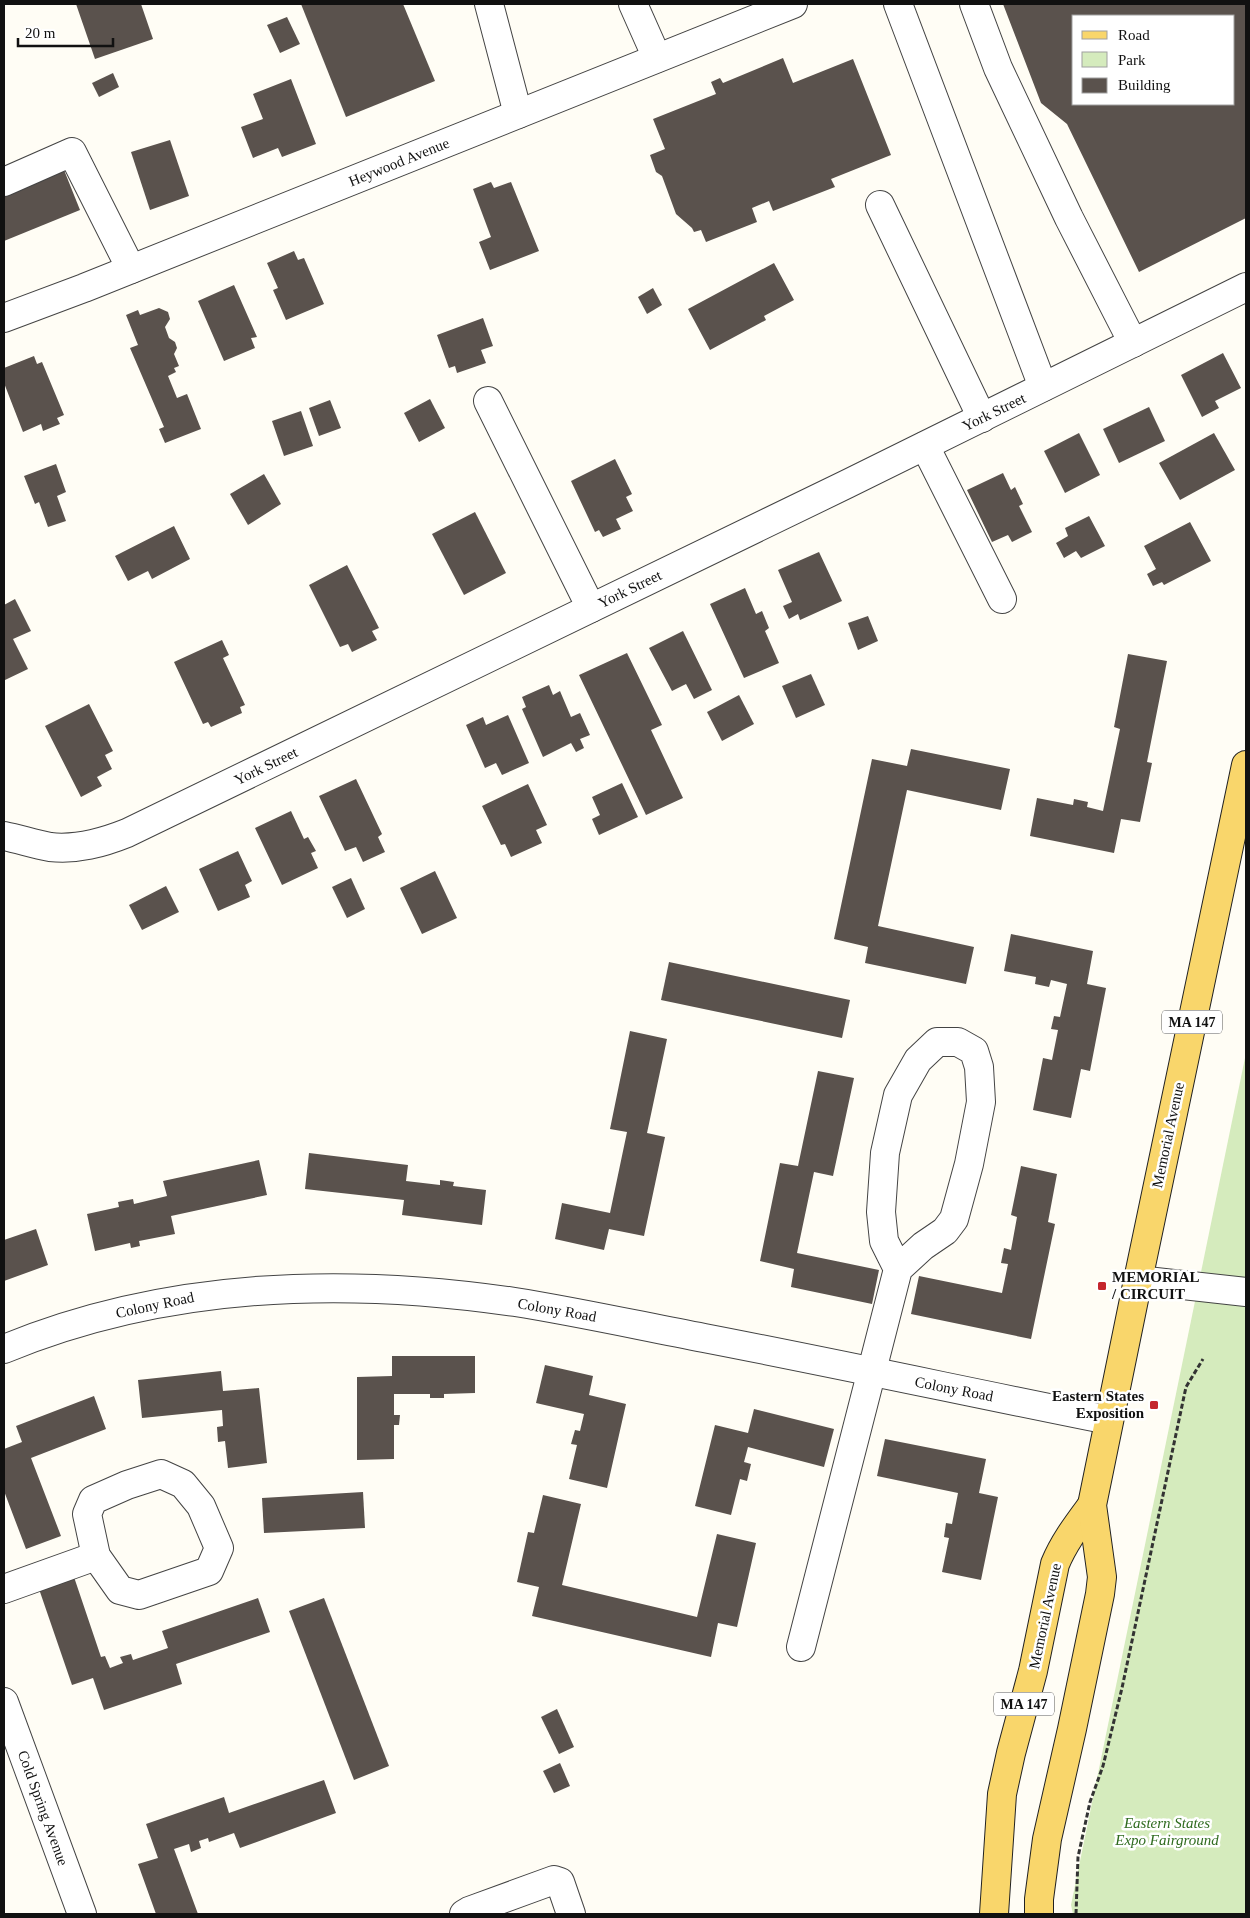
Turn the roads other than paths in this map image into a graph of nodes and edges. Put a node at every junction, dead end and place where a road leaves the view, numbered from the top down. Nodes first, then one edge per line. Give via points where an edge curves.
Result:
1 (489, 4) edge
2 (632, 4) edge
3 (793, 4) edge
4 (974, 4) edge
5 (901, 12) edge
6 (657, 58) junction
7 (518, 114) junction
8 (4, 182) edge
9 (880, 205) dead end
10 (131, 269) junction
11 (1246, 287) edge
12 (4, 318) edge
13 (1133, 343) junction
14 (1043, 387) junction
15 (488, 401) dead end
16 (982, 418) junction
17 (925, 446) junction
18 (1002, 600) dead end
19 (591, 608) junction
20 (1246, 765) edge
21 (4, 836) edge
22 (898, 1269) junction
23 (1138, 1280) junction
24 (1246, 1292) edge
25 (4, 1349) edge
26 (871, 1372) junction
27 (1108, 1420) junction
28 (1092, 1505) junction
29 (96, 1556) junction
30 (4, 1589) edge
31 (801, 1647) dead end
32 (4, 1702) edge
33 (1002, 1794) junction
34 (82, 1914) edge
35 (464, 1914) edge
36 (571, 1914) edge
37 (977, 1914) edge
38 (994, 1914) edge
39 (1039, 1914) edge

1 - 7 street
2 - 6 street
3 - 6 street, Heywood Avenue
4 - 13 street via 998,68
5 - 14 street
6 - 7 street, Heywood Avenue
7 - 10 street, Heywood Avenue
8 - 10 street via 72,152
9 - 16 street
10 - 12 street, Heywood Avenue
11 - 13 street, York Street
13 - 14 street, York Street
14 - 16 street, York Street
15 - 19 street
16 - 17 street, York Street
17 - 18 street
17 - 19 street, York Street
19 - 21 street, York Street via 109,840 66,848
20 - 23 main road, Memorial Avenue / MA 147
22 - 22 street via 945,1231 954,1219 969,1164 981,1102 979,1067 974,1051 958,1042 937,1042 918,1060 898,1095 885,1153 881,1212 884,1241
22 - 26 street
23 - 24 street
23 - 27 main road, Memorial Avenue / MA 147
25 - 26 street, Colony Road via 68,1326 179,1299 236,1291 363,1288 515,1302
26 - 27 street, Colony Road
26 - 31 street
27 - 28 main road, Memorial Avenue / MA 147
28 - 33 main road, Memorial Avenue / MA 147 via 1055,1564 1033,1671
28 - 39 main road, Memorial Avenue / MA 147 via 1102,1576 1100,1594 1047,1839
29 - 29 street via 87,1514 93,1500 127,1484 161,1474 183,1484 200,1506 219,1548 209,1571 139,1596 120,1590
29 - 30 street
32 - 34 street, Cold Spring Avenue
33 - 37 main road
33 - 38 main road, Memorial Avenue / MA 147
35 - 36 street via 554,1880 560,1882

